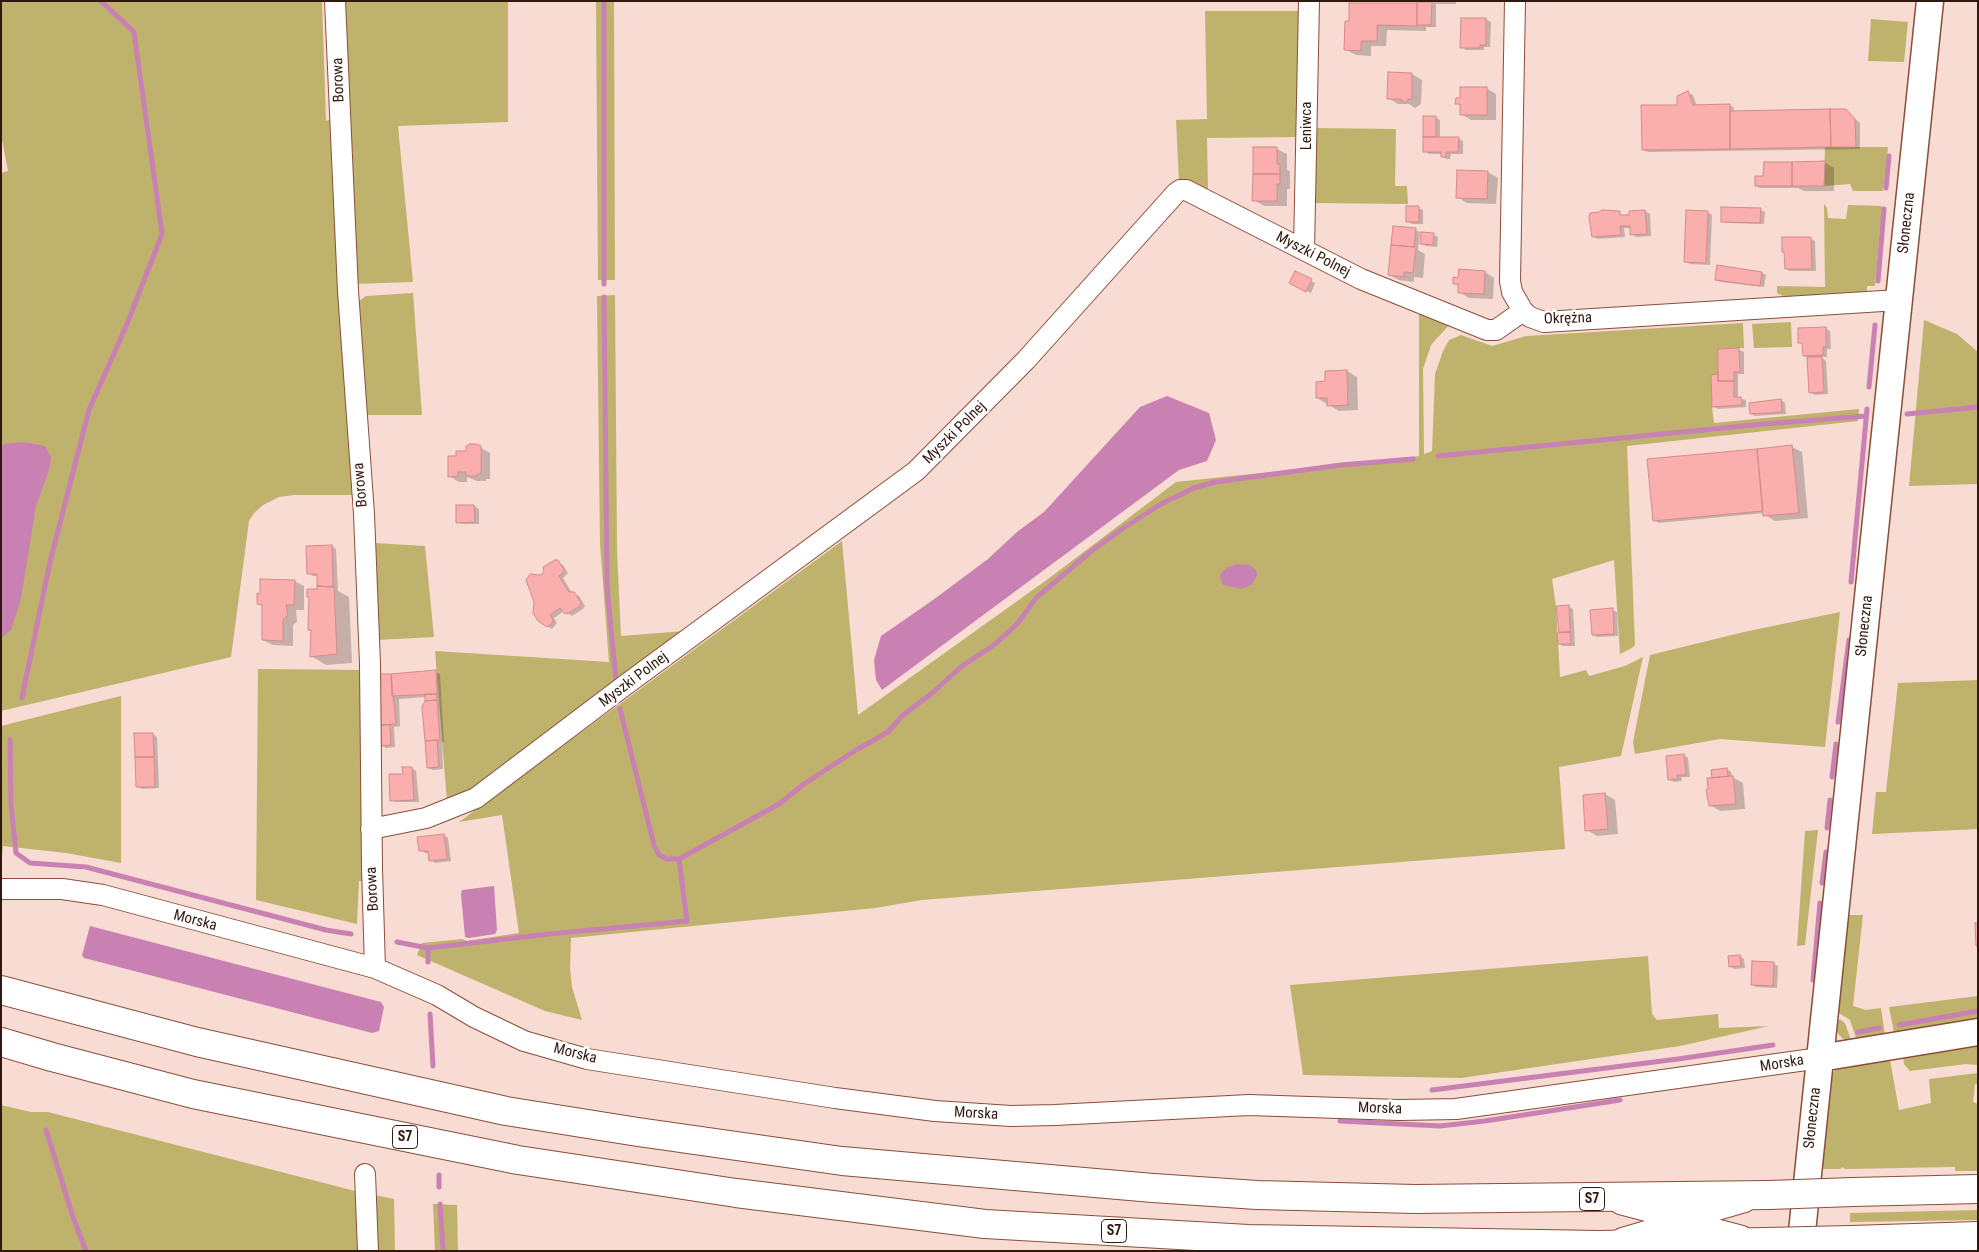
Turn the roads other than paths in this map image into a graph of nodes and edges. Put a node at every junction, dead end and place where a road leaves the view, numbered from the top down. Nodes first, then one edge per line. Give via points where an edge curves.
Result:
1 (335, 1) edge
2 (1309, 1) edge
3 (1515, 1) edge
4 (1930, 1) edge
5 (1304, 250) junction
6 (1899, 300) junction
7 (1523, 311) junction
8 (371, 829) junction
9 (1, 889) edge
10 (375, 968) junction
11 (1, 990) edge
12 (1978, 1032) edge
13 (1, 1042) edge
14 (1820, 1058) junction
15 (365, 1174) dead end
16 (1978, 1189) edge
17 (1769, 1196) junction
18 (1601, 1199) junction
19 (1682, 1220) junction
20 (1978, 1236) edge
21 (1766, 1242) junction
22 (1600, 1245) junction
23 (368, 1251) edge
24 (1800, 1251) edge

1 - 8 street, Borowa via 348,291 364,514 370,657
2 - 5 street, Leniwca
3 - 7 street, Okrężna via 1510,281 1512,292
4 - 6 main road, Słoneczna
5 - 7 street, Myszki Polnej via 1384,290 1487,330 1496,330
5 - 8 street, Myszki Polnej via 1186,190 1176,193 1026,360 916,471 476,798 426,818
6 - 7 street, Okrężna via 1544,322
6 - 14 main road, Słoneczna
8 - 10 street, Borowa
9 - 10 street, Morska via 62,889 103,895
10 - 14 street, Morska via 422,988 524,1041 587,1059 935,1111 1019,1116 1249,1105 1399,1110 1456,1108
11 - 18 highway, S7 via 197,1042 506,1111 765,1151 842,1161 1257,1194 1415,1200
12 - 14 main road, Morska
13 - 22 highway, S7 via 193,1094 508,1158 840,1206 985,1224 1248,1239
14 - 24 main road, Słoneczna
15 - 23 street
16 - 17 highway, S7, bridge
17 - 18 highway, S7
17 - 19 street
18 - 19 street
19 - 21 street
19 - 22 street
20 - 21 highway, S7, bridge
21 - 22 highway, S7

